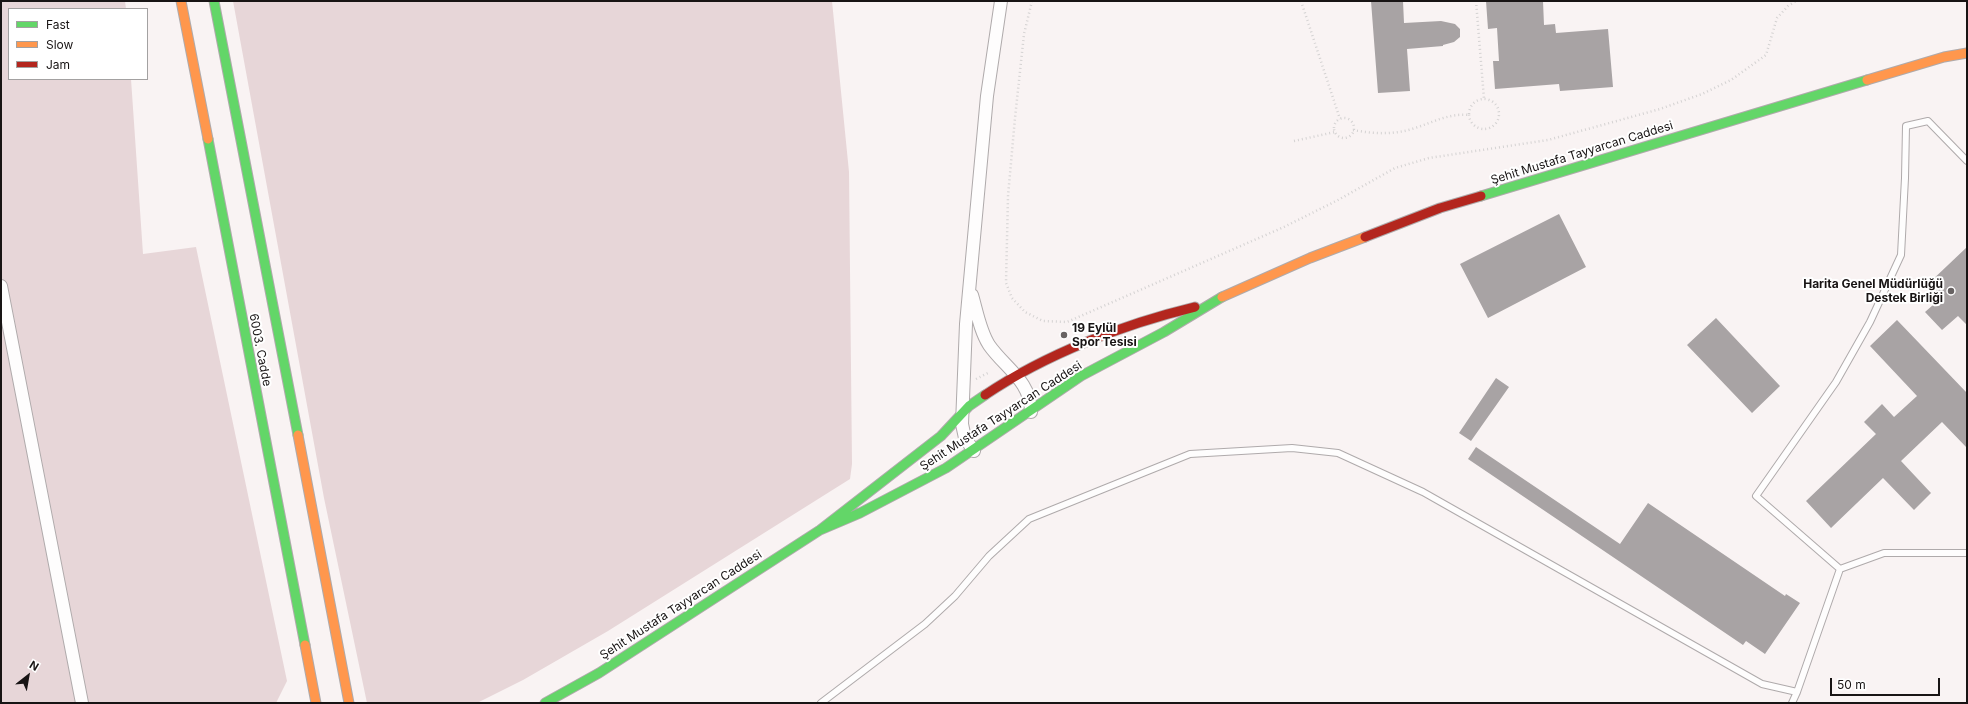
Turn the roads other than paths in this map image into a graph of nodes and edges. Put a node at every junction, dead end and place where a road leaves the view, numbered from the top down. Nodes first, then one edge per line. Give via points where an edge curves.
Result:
1 (181, 1) edge
2 (214, 1) edge
3 (1001, 1) edge
4 (1967, 53) edge
5 (1967, 161) edge
6 (1, 286) edge
7 (970, 288) junction
8 (1212, 302) junction
9 (1017, 375) junction
10 (962, 412) junction
11 (1031, 412) junction
12 (974, 451) junction
13 (820, 530) junction
14 (1967, 553) edge
15 (1840, 569) junction
16 (313, 692) junction
17 (1797, 692) junction
18 (553, 701) edge
19 (82, 703) edge
20 (310, 703) edge
21 (316, 703) edge
22 (348, 703) edge
23 (545, 703) edge
24 (821, 703) edge
25 (1792, 703) edge

1 - 16 main road, 6003. Cadde
2 - 22 main road, 6003. Cadde
3 - 7 street via 987,96
4 - 8 main road, Şehit Mustafa Tayyarcan Caddesi via 1944,57 1440,208 1310,258
5 - 15 lane via 1928,121 1906,126 1901,255 1870,322 1836,382 1756,496
6 - 19 street
7 - 9 street via 988,344
7 - 10 street
8 - 9 main road, Şehit Mustafa Tayyarcan Caddesi via 1161,315 1102,335
8 - 11 main road, Şehit Mustafa Tayyarcan Caddesi via 1164,332 1081,376
9 - 10 main road, Şehit Mustafa Tayyarcan Caddesi
9 - 11 street via 1028,395
10 - 12 street via 965,438
10 - 13 main road, Şehit Mustafa Tayyarcan Caddesi via 941,436
11 - 12 main road, Şehit Mustafa Tayyarcan Caddesi
12 - 13 main road, Şehit Mustafa Tayyarcan Caddesi via 900,494
13 - 18 main road, Şehit Mustafa Tayyarcan Caddesi
14 - 15 lane via 1884,553
15 - 17 lane
16 - 20 main road
16 - 21 main road, 6003. Cadde
17 - 24 lane via 1762,684 1423,492 1338,453 1292,448 1190,454 1029,520 989,556 955,596 925,624
17 - 25 lane
18 - 23 main road, Şehit Mustafa Tayyarcan Caddesi

